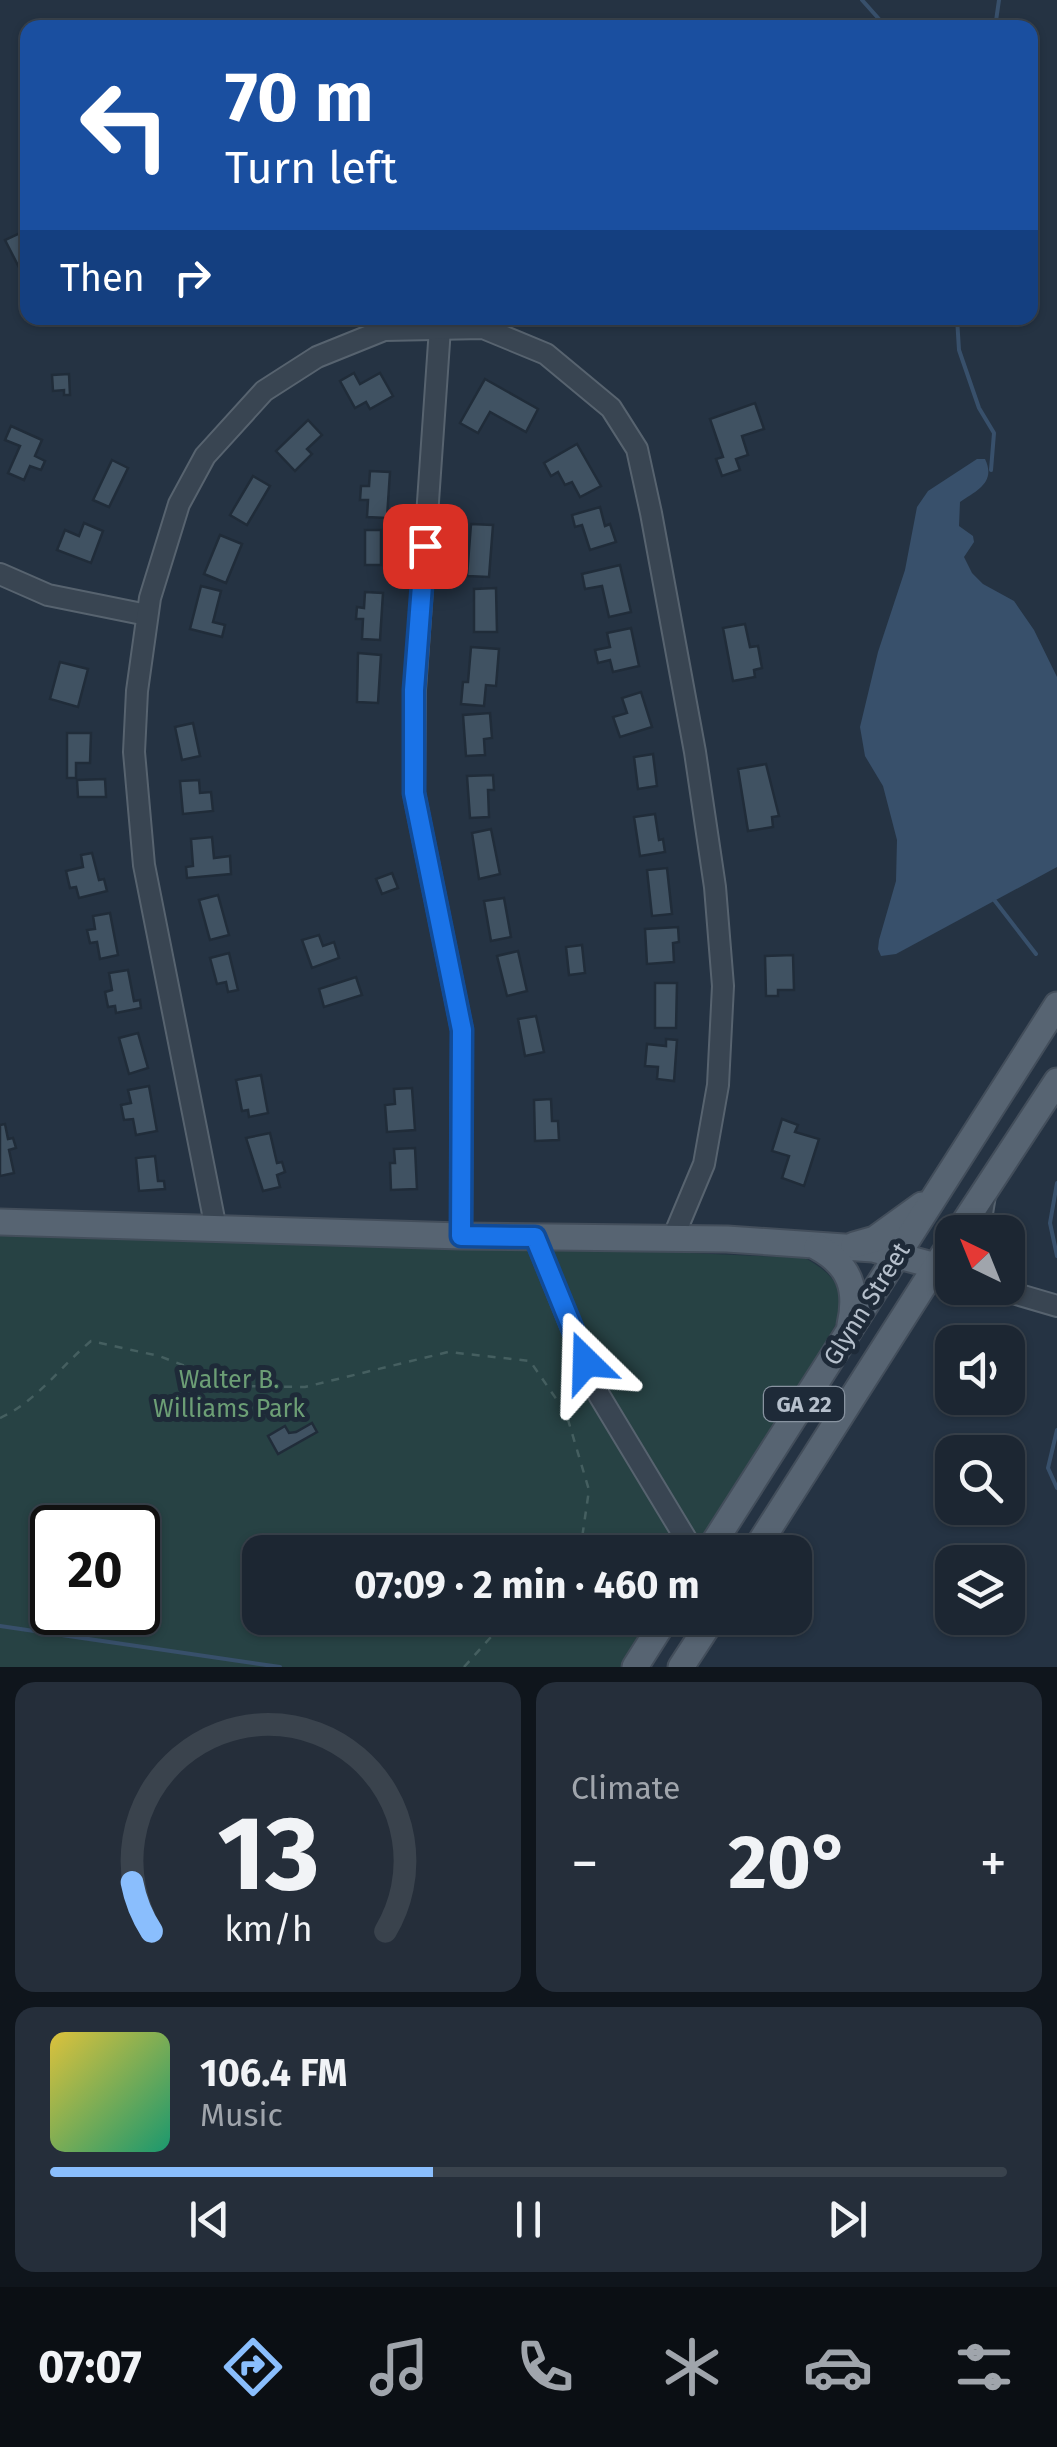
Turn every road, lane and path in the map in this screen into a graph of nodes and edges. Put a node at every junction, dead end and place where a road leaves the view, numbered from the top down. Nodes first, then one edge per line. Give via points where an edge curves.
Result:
1 (440, 328) junction
2 (0, 574) edge
3 (148, 615) junction
4 (1057, 1004) edge
5 (1057, 1081) edge
6 (941, 1188) junction
7 (986, 1190) junction
8 (969, 1215) edge
9 (982, 1215) edge
10 (0, 1222) edge
11 (216, 1229) junction
12 (461, 1236) junction
13 (535, 1237) junction
14 (672, 1238) junction
15 (812, 1245) junction
16 (848, 1247) junction
17 (898, 1254) junction
18 (935, 1266) edge
19 (935, 1282) edge
20 (1025, 1295) edge
21 (1057, 1306) edge
22 (848, 1333) junction
23 (0, 1418) edge
24 (582, 1535) edge
25 (683, 1535) edge
26 (719, 1535) edge
27 (765, 1535) edge
28 (493, 1635) edge
29 (655, 1635) edge
30 (702, 1635) edge
31 (464, 1667) edge
32 (635, 1667) edge
33 (682, 1667) edge

1 - 3 street via 384,330 317,356 264,391 205,456 179,504
1 - 12 street via 414,690 414,793 462,1030
1 - 14 street via 483,328 546,354 611,408 636,449 695,752 723,986 718,1085 704,1164
2 - 3 street via 48,596
3 - 11 street via 134,752 144,866
4 - 6 main road, Glynn Street / GA 22
5 - 7 main road
6 - 16 main road via 895,1226
6 - 17 main road, Glynn Street / GA 22
7 - 8 main road
7 - 9 street
10 - 11 main road
11 - 12 main road
12 - 13 main road
13 - 14 main road
13 - 25 street via 598,1395
14 - 15 main road
15 - 16 main road
15 - 22 main road via 850,1276 854,1306
16 - 17 main road
17 - 18 main road
17 - 22 main road, Glynn Street / GA 22
19 - 27 main road, Glynn Street / GA 22
20 - 21 street
22 - 26 main road, Glynn Street / GA 22
23 - 24 path via 20,1409 91,1341 160,1356 238,1386 306,1387 448,1352 530,1362 566,1413 589,1490
28 - 31 path
29 - 32 main road
30 - 33 main road

